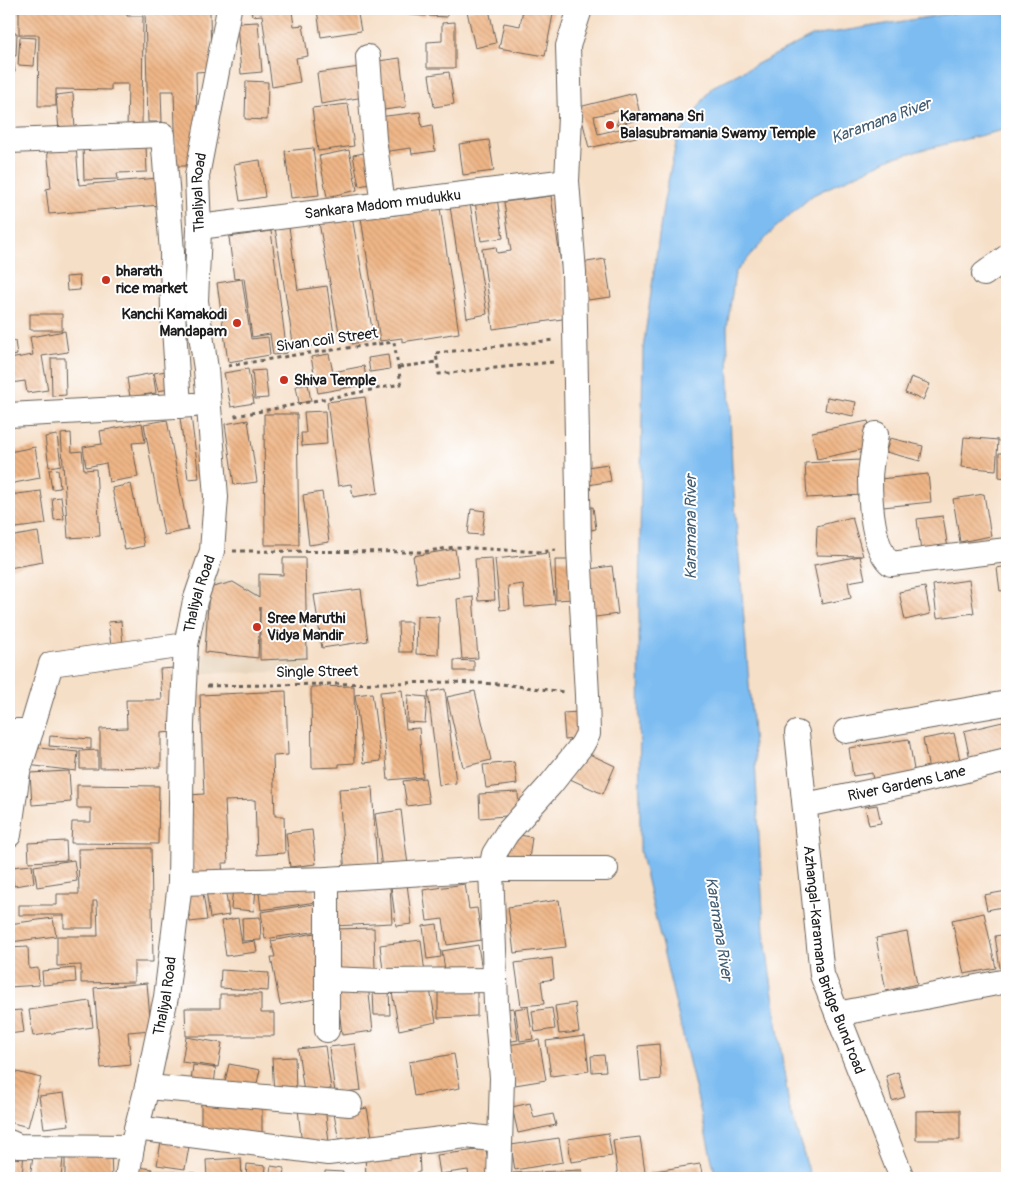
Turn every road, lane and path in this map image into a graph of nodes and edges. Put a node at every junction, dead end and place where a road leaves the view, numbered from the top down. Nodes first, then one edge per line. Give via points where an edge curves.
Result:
1 (228, 9) edge
2 (580, 9) edge
3 (368, 57) dead end
4 (9, 141) edge
5 (567, 181) junction
6 (383, 204) junction
7 (198, 230) junction
8 (1007, 257) edge
9 (984, 274) dead end
10 (575, 349) junction
11 (437, 362) junction
12 (399, 367) junction
13 (206, 370) junction
14 (179, 406) junction
15 (209, 413) junction
16 (9, 415) edge
17 (876, 434) dead end
18 (579, 549) junction
19 (1007, 550) edge
20 (212, 551) junction
21 (186, 645) junction
22 (184, 687) junction
23 (587, 695) junction
24 (1007, 703) edge
25 (20, 731) edge
26 (846, 732) dead end
27 (798, 733) dead end
28 (1007, 760) edge
29 (805, 804) junction
30 (9, 835) edge
31 (491, 869) junction
32 (606, 869) dead end
33 (328, 879) junction
34 (180, 883) junction
35 (327, 979) junction
36 (495, 980) junction
37 (1007, 981) edge
38 (837, 1014) junction
39 (327, 1030) dead end
40 (147, 1087) junction
41 (350, 1104) dead end
42 (134, 1138) junction
43 (500, 1140) junction
44 (9, 1142) edge
45 (126, 1178) edge
46 (499, 1178) edge
47 (902, 1178) edge

1 - 7 street, Thaliyal Road via 197,176
2 - 5 street via 568,46 570,116
3 - 6 street
4 - 14 street via 163,136
5 - 6 street, Sankara Madom mudukku
5 - 10 street via 574,272
6 - 7 street, Sankara Madom mudukku via 207,226
7 - 13 street, Thaliyal Road via 196,301
8 - 9 street
10 - 11 path via 436,353
10 - 11 path via 439,374
10 - 18 street
11 - 12 path
12 - 13 path, Sivan coil Street via 394,342
12 - 15 path, Sivan coil Street via 401,384
13 - 15 street, Thaliyal Road
14 - 15 street
14 - 16 street
15 - 20 street, Thaliyal Road via 216,497
17 - 19 street via 870,478 872,510 884,559 890,564
18 - 20 path via 540,552 455,547 422,552
18 - 23 street
20 - 21 street, Thaliyal Road via 195,601
21 - 22 street, Thaliyal Road
21 - 25 street via 51,664
22 - 23 path, Single Street via 451,682 500,684
22 - 34 street, Thaliyal Road
23 - 31 street via 588,734 582,745 507,833 494,854
24 - 26 street
25 - 30 street
27 - 29 street, Azhangal-Karamana Bridge Bund road
28 - 29 street, River Gardens Lane
29 - 38 street, Azhangal-Karamana Bridge Bund road via 822,975
31 - 32 street
31 - 33 street
31 - 36 street
33 - 34 street
33 - 35 street
34 - 40 street, Thaliyal Road via 166,997
35 - 36 street
35 - 39 street
36 - 43 street via 502,1078
37 - 38 street
38 - 47 street, Azhangal-Karamana Bridge Bund road
40 - 41 street
40 - 42 street, Thaliyal Road
42 - 43 street via 328,1153 466,1136
42 - 44 street via 18,1146
42 - 45 street, Thaliyal Road
43 - 46 street

